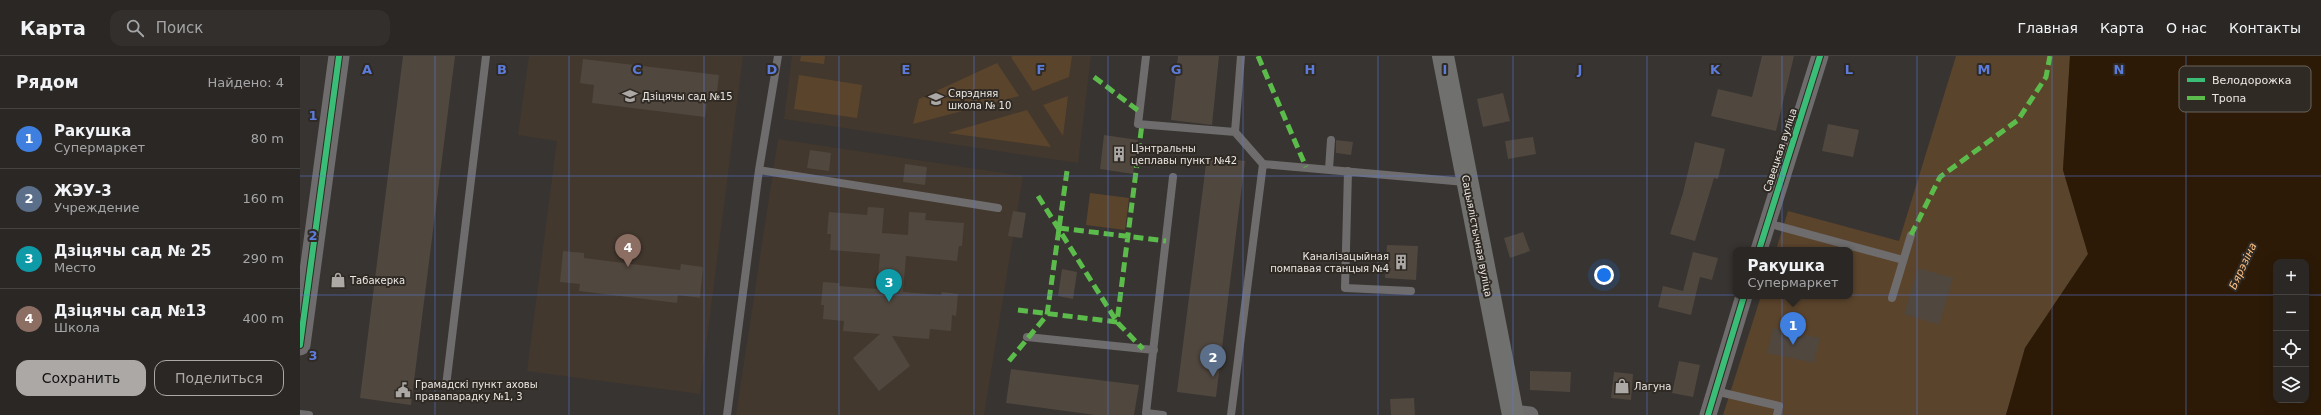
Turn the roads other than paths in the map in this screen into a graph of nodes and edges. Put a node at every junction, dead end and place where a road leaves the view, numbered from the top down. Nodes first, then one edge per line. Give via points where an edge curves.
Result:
1 (339, 56) edge
2 (486, 56) edge
3 (778, 56) edge
4 (1146, 56) edge
5 (1241, 56) edge
6 (1443, 56) edge
7 (1820, 56) edge
8 (1235, 132) junction
9 (1331, 140) dead end
10 (1264, 164) junction
11 (759, 170) junction
12 (1329, 170) junction
13 (1348, 171) junction
14 (1173, 177) dead end
15 (1466, 182) junction
16 (998, 208) dead end
17 (1767, 223) junction
18 (1911, 235) dead end
19 (1760, 247) edge
20 (1903, 260) junction
21 (1411, 291) dead end
22 (1892, 298) dead end
23 (1743, 299) edge
24 (1027, 337) dead end
25 (300, 345) edge
26 (1154, 350) junction
27 (446, 386) dead end
28 (1715, 391) junction
29 (300, 414) edge
30 (1146, 414) edge
31 (1519, 414) edge
32 (309, 415) edge
33 (727, 415) edge
34 (1163, 415) edge
35 (1231, 415) edge
36 (1708, 415) edge
37 (1777, 415) edge

1 - 25 street
2 - 27 lane
3 - 11 lane
4 - 8 lane via 1138,124
5 - 8 lane
6 - 15 main road, Сацыялістычная вуліца
7 - 17 street, Савецкая вуліца
8 - 10 lane
9 - 12 lane
10 - 12 lane
10 - 35 lane
11 - 16 lane
11 - 33 lane
12 - 13 lane
13 - 15 lane
13 - 21 lane via 1345,288
14 - 26 lane
15 - 31 main road, Сацыялістычная вуліца
17 - 19 street, Савецкая вуліца
17 - 20 lane
18 - 20 lane
20 - 22 lane
23 - 28 street
24 - 26 lane
26 - 30 lane
28 - 36 street
28 - 37 lane via 1779,406
29 - 32 lane
30 - 34 lane

